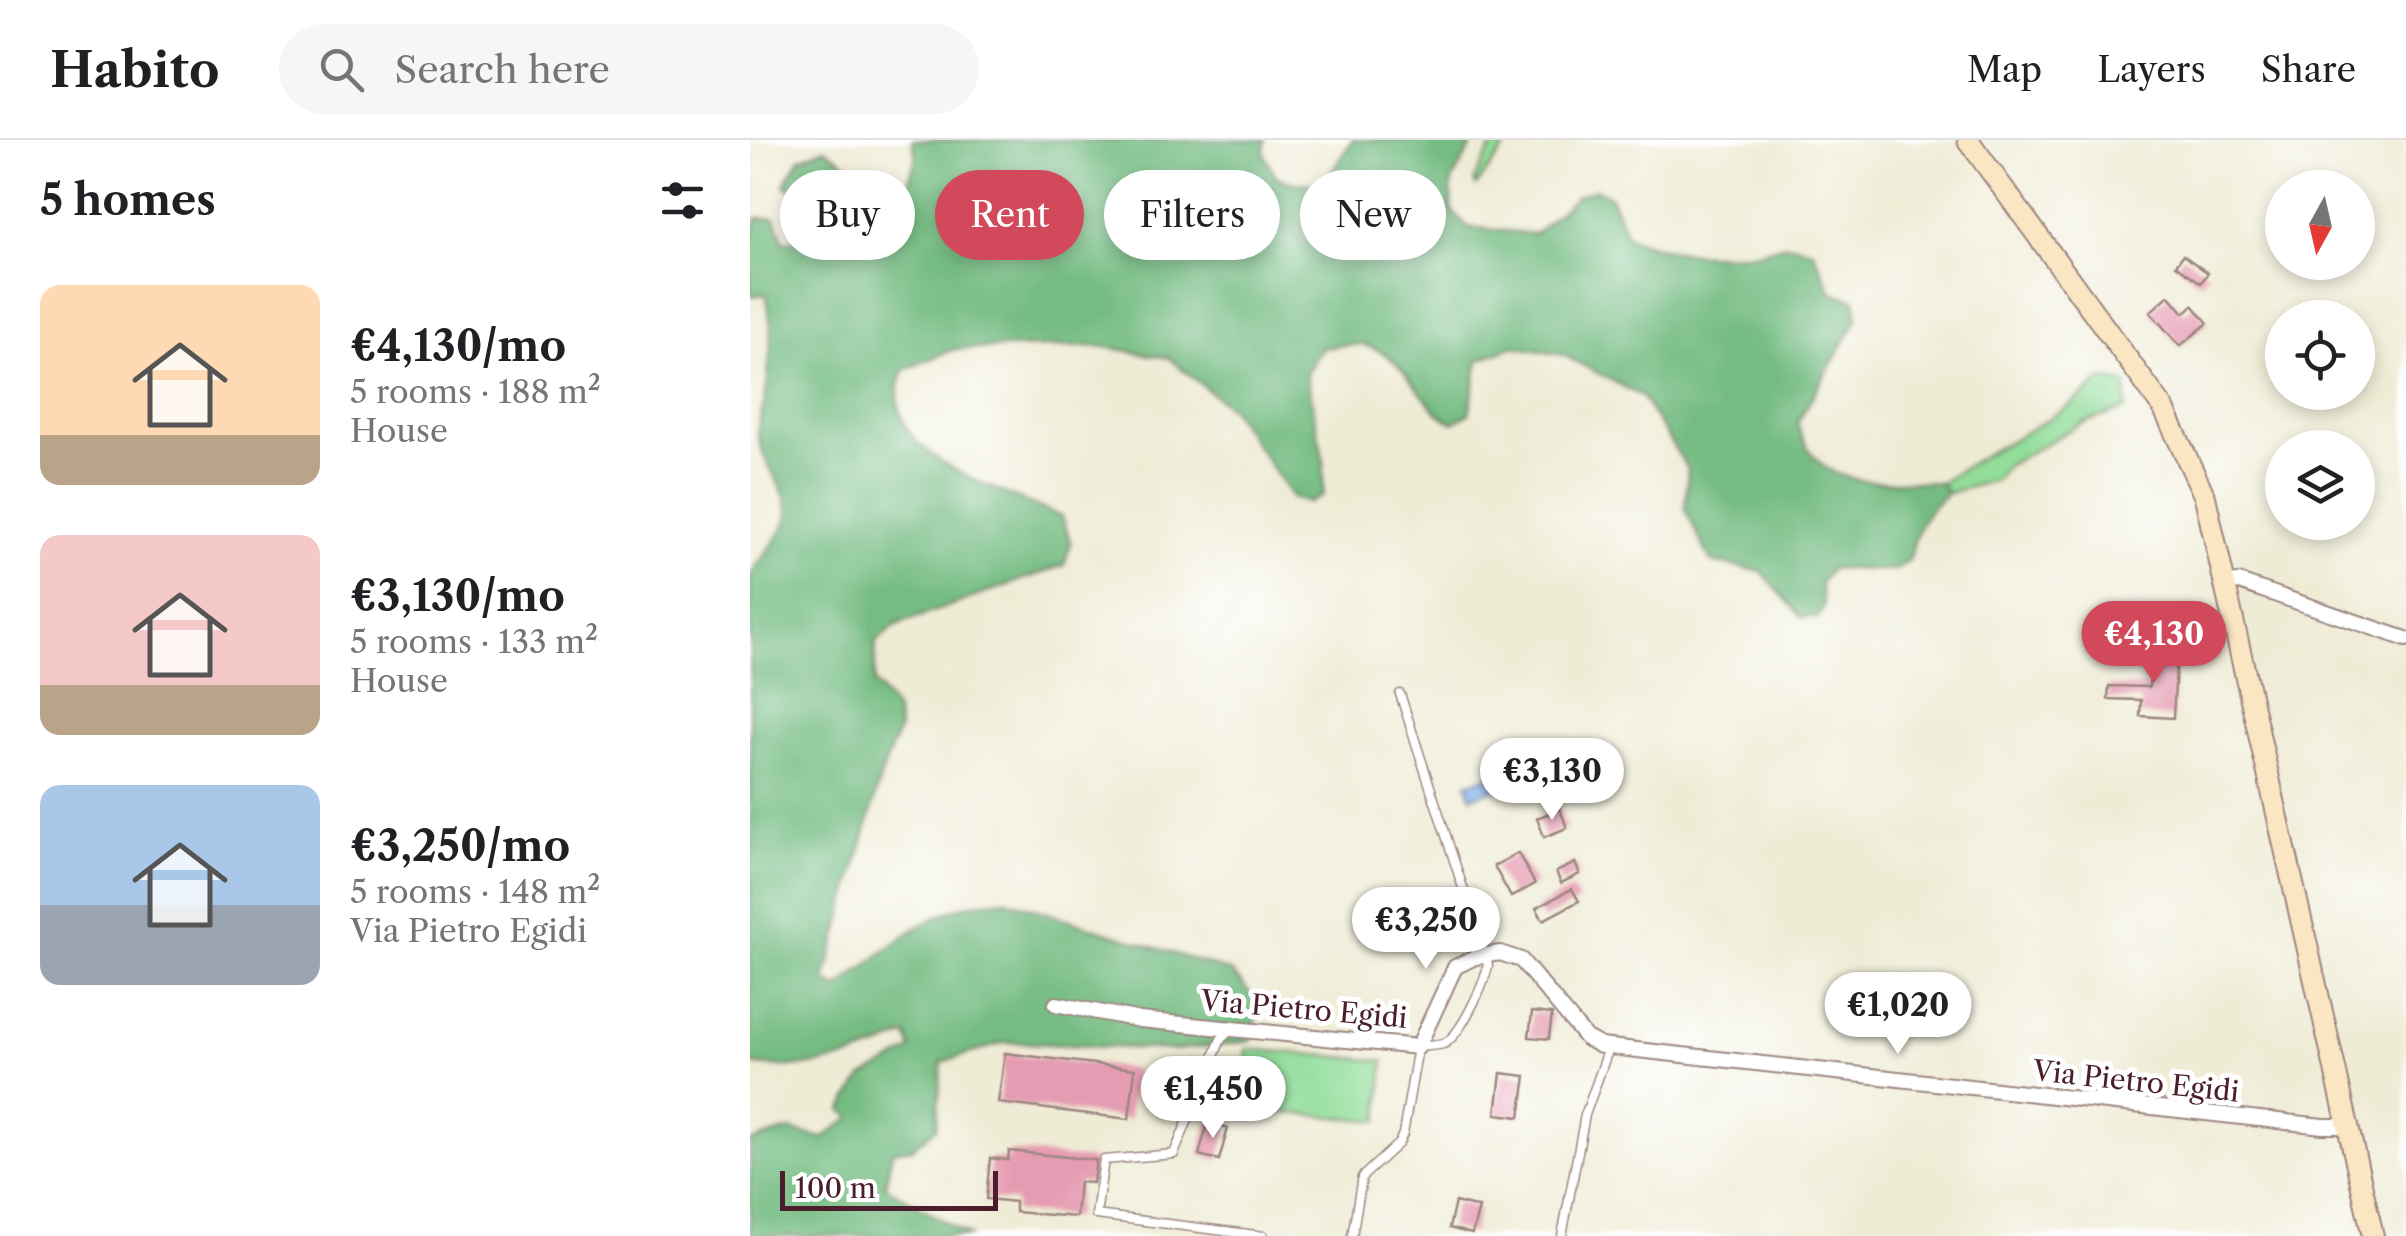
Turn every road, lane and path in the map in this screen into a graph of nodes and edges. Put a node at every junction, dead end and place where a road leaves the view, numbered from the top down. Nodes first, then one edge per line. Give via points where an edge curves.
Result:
1 (1968, 140) edge
2 (2228, 584) junction
3 (2406, 639) edge
4 (1400, 694) dead end
5 (1488, 954) junction
6 (1056, 1004) dead end
7 (1233, 1028) junction
8 (1418, 1047) junction
9 (1609, 1048) junction
10 (2351, 1126) junction
11 (1264, 1236) edge
12 (1352, 1236) edge
13 (1562, 1236) edge
14 (2373, 1236) edge

1 - 2 main road via 2164,410 2205,497
2 - 3 street via 2239,582
2 - 10 main road
4 - 5 lane
5 - 8 street, Via Pietro Egidi via 1454,966
5 - 8 lane via 1482,987 1453,1036
5 - 9 street via 1522,960 1586,1038
6 - 7 street, Via Pietro Egidi
7 - 8 street, Via Pietro Egidi
7 - 11 lane via 1221,1038 1174,1154 1104,1160 1096,1215
8 - 12 lane via 1403,1134 1362,1177
9 - 10 street, Via Pietro Egidi
9 - 13 lane via 1585,1115
10 - 14 main road

